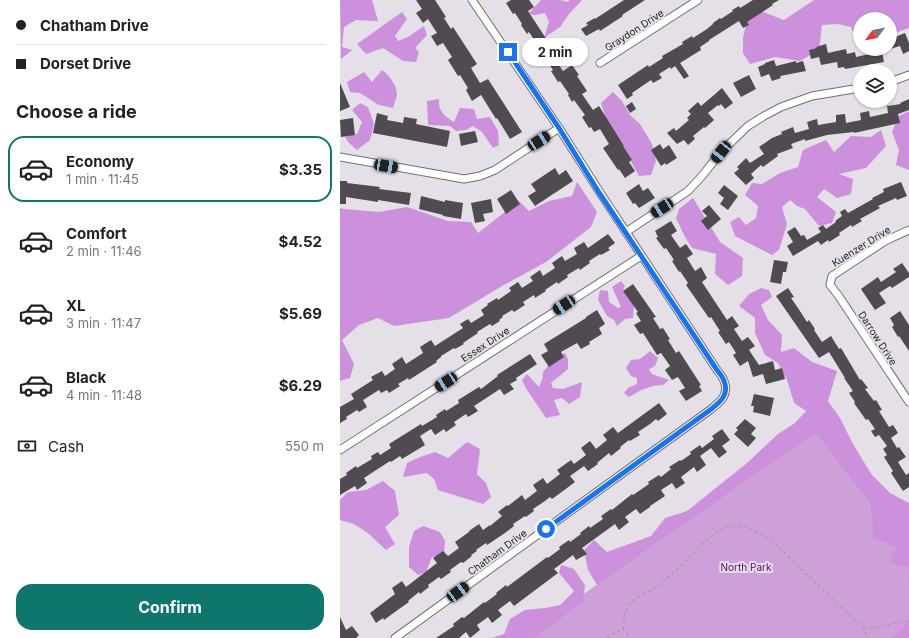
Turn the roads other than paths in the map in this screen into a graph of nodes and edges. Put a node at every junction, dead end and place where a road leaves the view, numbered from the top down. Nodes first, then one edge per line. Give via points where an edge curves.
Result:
1 (698, 0) edge
2 (474, 1) edge
3 (600, 63) dead end
4 (909, 75) edge
5 (897, 79) edge
6 (853, 89) edge
7 (559, 128) junction
8 (340, 158) edge
9 (909, 230) edge
10 (626, 232) junction
11 (641, 256) junction
12 (830, 285) joint
13 (909, 402) edge
14 (340, 450) edge
15 (395, 638) edge

1 - 3 street, Graydon Drive
2 - 7 street
4 - 5 street
6 - 10 street via 812,96 781,107 748,126 721,152 688,191
7 - 8 street via 495,170 464,179
7 - 10 street
9 - 12 street, Kuenzer Drive via 885,241 832,276
10 - 11 street
11 - 14 street, Essex Drive
11 - 15 street, Chatham Drive via 724,381 722,399
12 - 13 street, Darrow Drive

